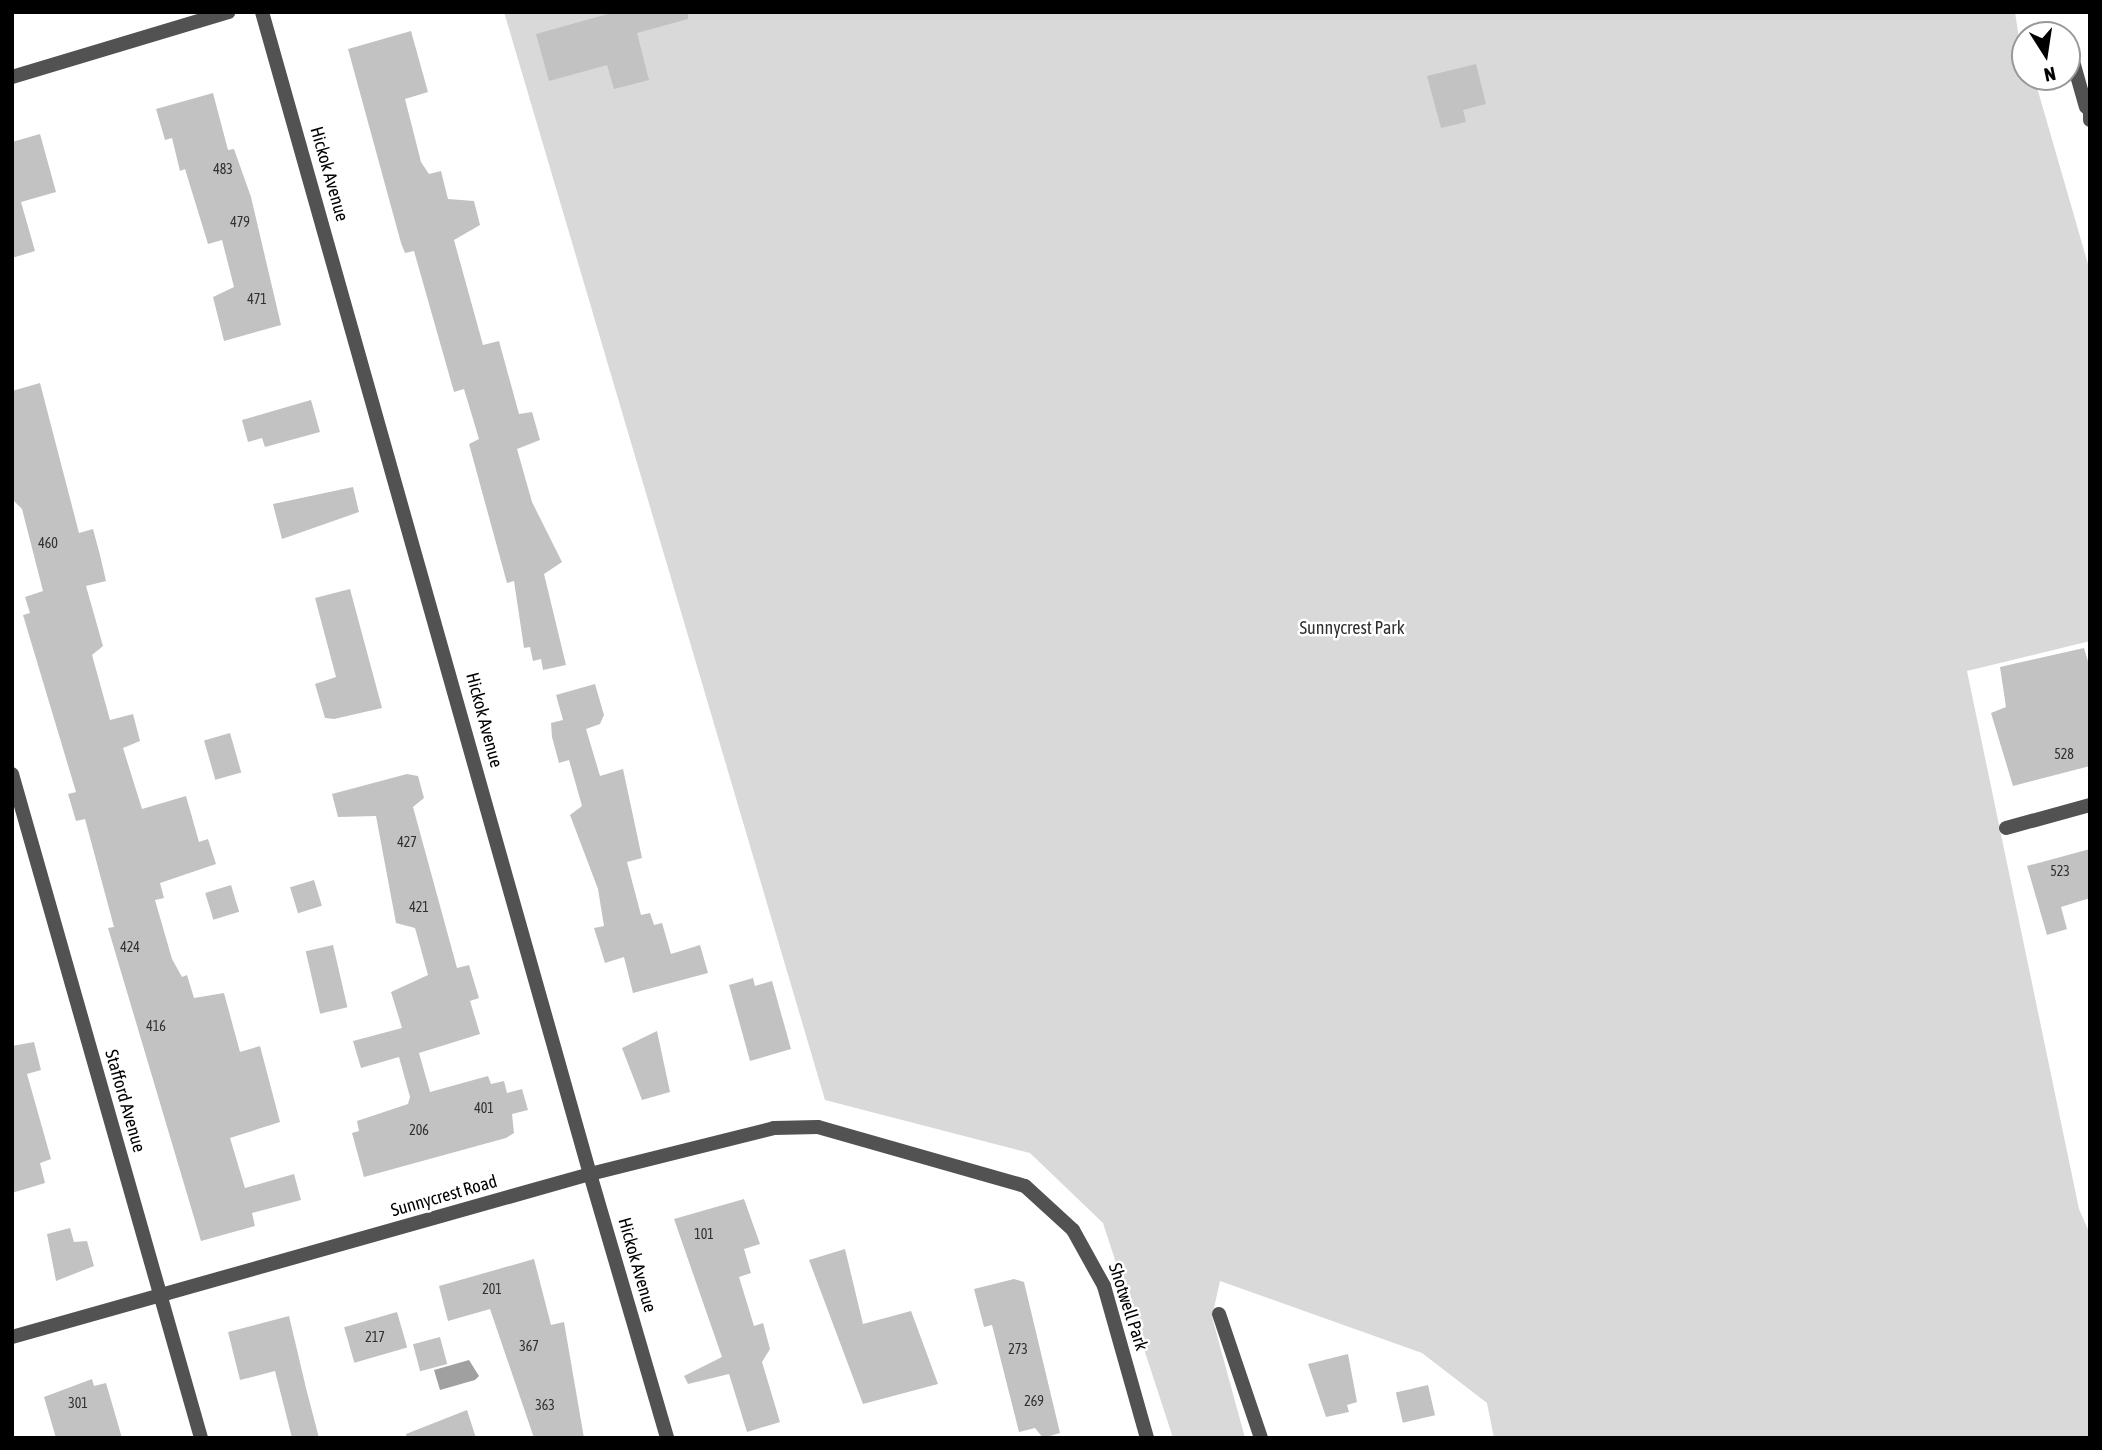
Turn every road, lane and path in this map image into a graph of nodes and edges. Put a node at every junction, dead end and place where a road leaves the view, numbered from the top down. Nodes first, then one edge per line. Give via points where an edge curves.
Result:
1 (228, 12) edge
2 (262, 12) edge
3 (12, 77) edge
4 (2081, 86) edge
5 (2089, 111) edge
6 (12, 774) edge
7 (2090, 805) edge
8 (2006, 828) dead end
9 (890, 1144) joint
10 (590, 1174) junction
11 (160, 1296) junction
12 (1219, 1314) dead end
13 (12, 1337) edge
14 (201, 1438) edge
15 (667, 1438) edge
16 (1147, 1438) edge
17 (1261, 1438) edge

1 - 3 street
2 - 10 street, Hickok Avenue
4 - 5 street
6 - 11 street, Stafford Avenue
7 - 8 street
9 - 10 street, Sunnycrest Road via 818,1127 774,1128
9 - 16 street, Shotwell Park via 1025,1186 1073,1230 1104,1286
10 - 11 street, Sunnycrest Road
10 - 15 street, Hickok Avenue
11 - 13 street, Sunnycrest Road
11 - 14 street, Stafford Avenue
12 - 17 street

